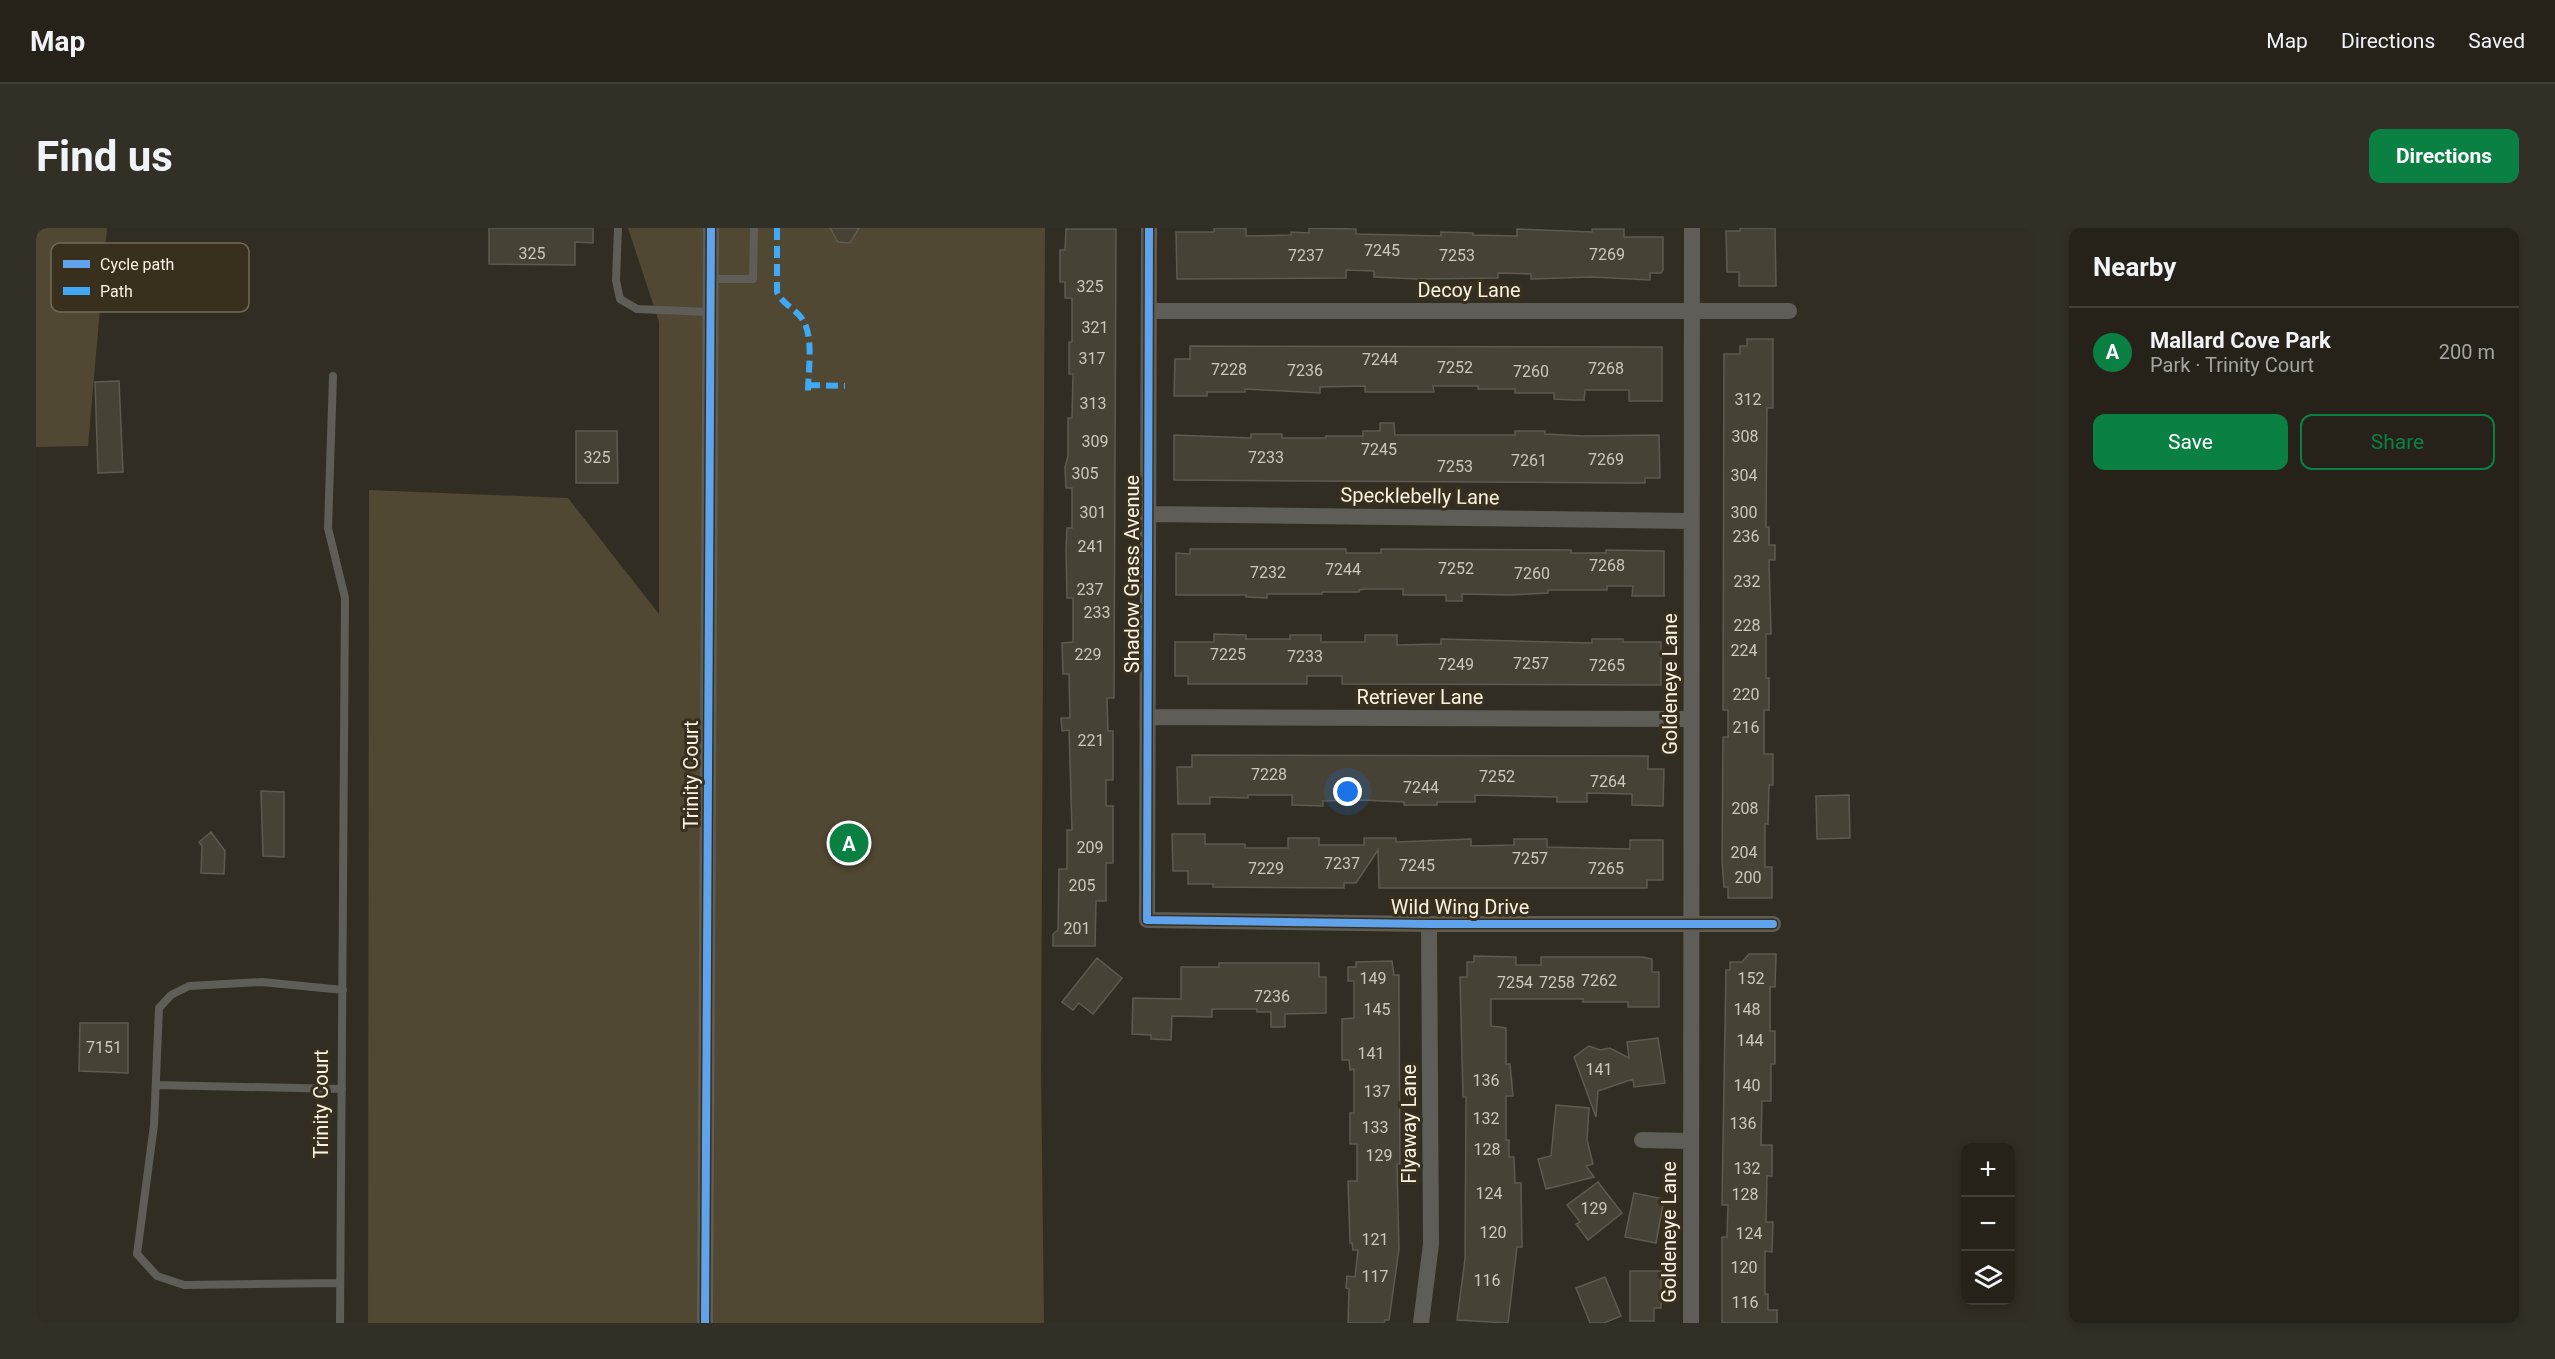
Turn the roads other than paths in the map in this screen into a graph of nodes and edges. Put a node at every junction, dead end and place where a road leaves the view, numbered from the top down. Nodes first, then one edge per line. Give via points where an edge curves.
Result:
1 (618, 228) edge
2 (711, 228) edge
3 (754, 228) edge
4 (1149, 228) edge
5 (1692, 228) edge
6 (711, 279) junction
7 (1149, 311) junction
8 (1692, 311) junction
9 (1789, 311) dead end
10 (710, 312) junction
11 (333, 376) dead end
12 (1148, 514) junction
13 (1691, 520) junction
14 (1149, 717) junction
15 (1691, 719) junction
16 (1147, 920) joint
17 (1429, 924) junction
18 (1689, 924) junction
19 (1773, 924) dead end
20 (343, 990) junction
21 (156, 1085) junction
22 (342, 1089) junction
23 (1642, 1140) dead end
24 (1690, 1141) junction
25 (340, 1283) junction
26 (340, 1323) edge
27 (705, 1323) edge
28 (1421, 1323) edge
29 (1690, 1323) edge

1 - 10 lane via 616,280 620,299 637,309
2 - 6 street, Trinity Court
3 - 6 lane via 753,279
4 - 7 street, Shadow Grass Avenue
5 - 8 street, Goldeneye Lane
6 - 10 street, Trinity Court
7 - 8 street, Decoy Lane
7 - 12 street, Shadow Grass Avenue
8 - 9 street, Decoy Lane
8 - 13 street, Goldeneye Lane
10 - 27 street, Trinity Court
11 - 20 lane, Trinity Court via 328,528 345,598
12 - 13 street, Specklebelly Lane
12 - 14 street, Shadow Grass Avenue
13 - 15 street, Goldeneye Lane
14 - 15 street, Retriever Lane
14 - 16 street, Shadow Grass Avenue
15 - 18 street, Goldeneye Lane
16 - 17 street, Wild Wing Drive
17 - 18 street, Wild Wing Drive
17 - 28 street, Flyaway Lane via 1431,1244
18 - 19 street, Wild Wing Drive
18 - 24 street, Goldeneye Lane
20 - 21 lane via 262,982 189,986 171,995 159,1008
20 - 22 lane, Trinity Court
21 - 22 lane
21 - 25 lane via 137,1254 157,1276 184,1285
22 - 25 lane, Trinity Court
23 - 24 street, Goldeneye Lane
24 - 29 street, Goldeneye Lane
25 - 26 lane, Trinity Court

